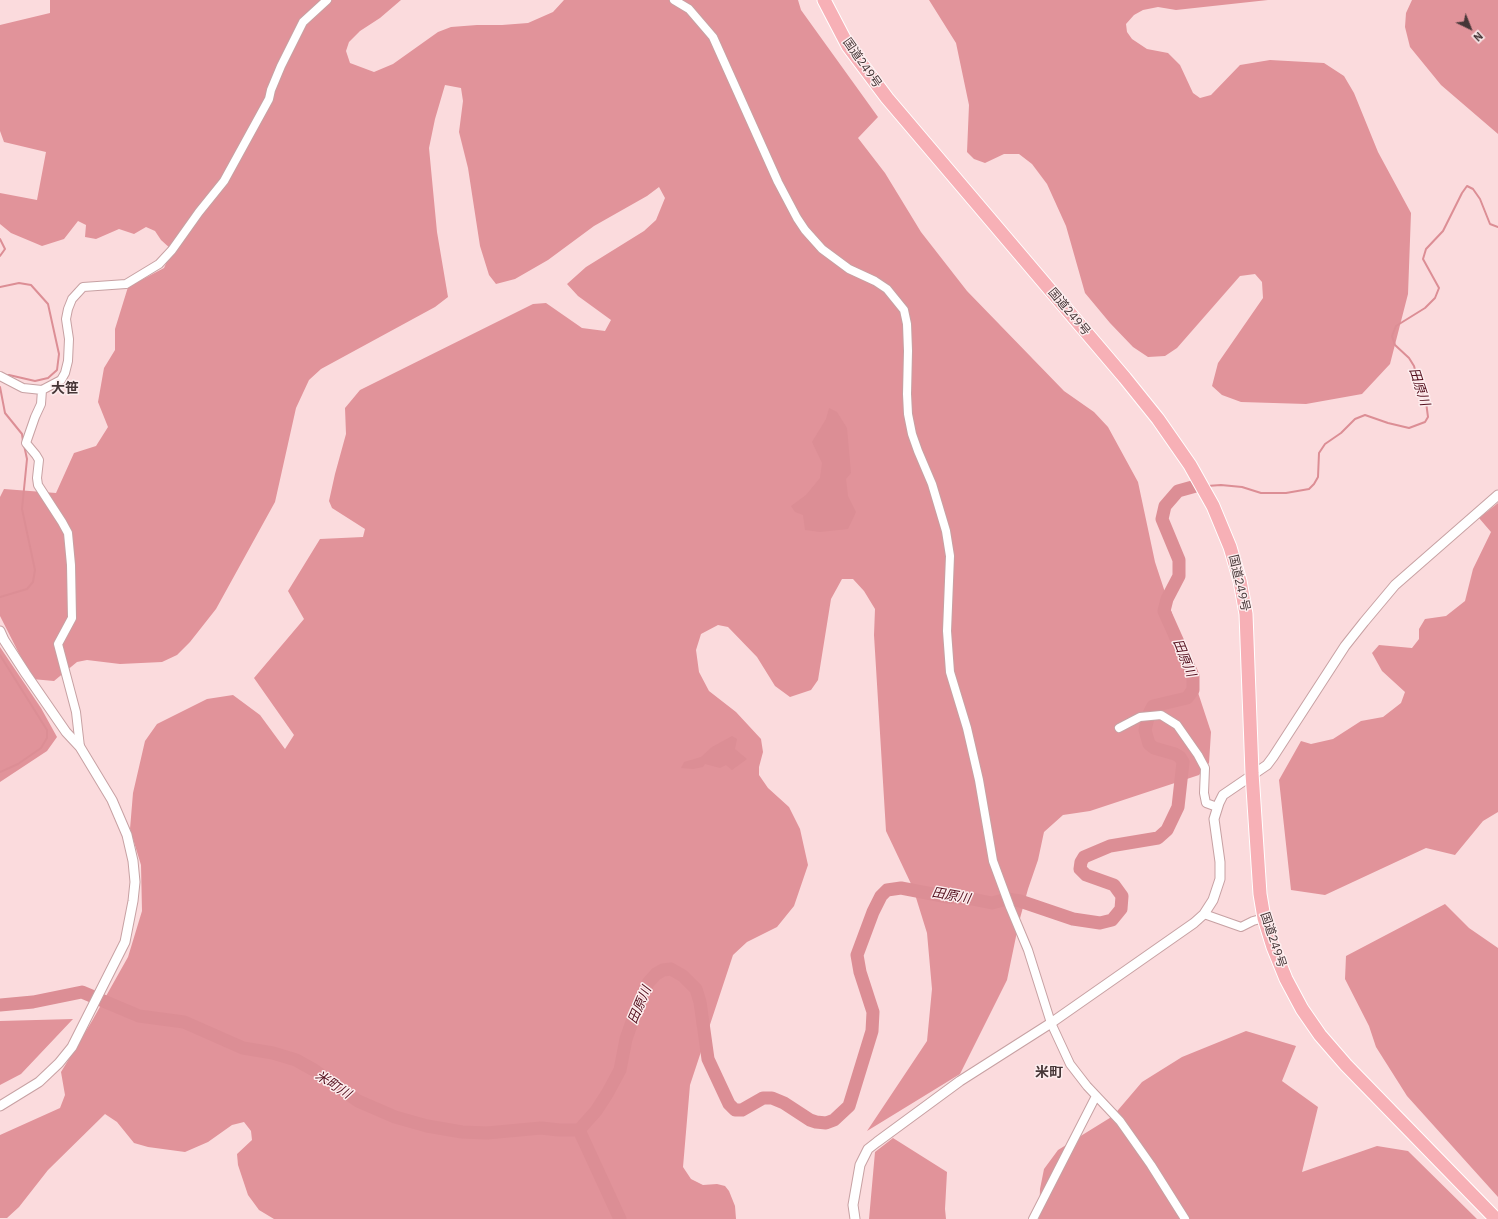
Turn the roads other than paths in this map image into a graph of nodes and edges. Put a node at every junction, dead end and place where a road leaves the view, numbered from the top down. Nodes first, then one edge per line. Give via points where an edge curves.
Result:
1 (327, 0) edge
2 (674, 0) edge
3 (824, 0) edge
4 (0, 376) edge
5 (42, 390) junction
6 (1498, 495) edge
7 (0, 631) edge
8 (1119, 728) dead end
9 (80, 747) junction
10 (1252, 774) junction
11 (1218, 807) junction
12 (1204, 914) junction
13 (1264, 918) junction
14 (1052, 1023) junction
15 (1096, 1096) junction
16 (0, 1106) edge
17 (855, 1219) edge
18 (1033, 1219) edge
19 (1184, 1219) edge
20 (1496, 1219) edge

1 - 5 street via 303,22 281,66 269,99 224,181 172,250 159,264 126,284 83,287 72,299 66,319 69,339 66,373 60,380
2 - 14 street via 689,9 713,37 778,182 805,230 822,249 849,269 886,289 904,310 908,351 907,394 912,434 932,484 946,531 950,556 947,631 950,672 979,780 993,861 1028,950
3 - 10 highway, 国道249号 via 848,46 887,98 1158,419 1190,465 1213,506 1230,547 1246,614
4 - 5 street via 23,388
5 - 9 street via 41,404 26,442 39,460 38,485 68,534 72,618 58,644 74,706
6 - 10 street via 1410,570 1381,601 1345,646 1273,757 1267,765
7 - 9 street via 66,732
8 - 11 street via 1140,717 1161,715 1177,725 1204,768 1206,802
9 - 16 street via 112,800 127,835 135,882 125,942 72,1047 39,1082
10 - 11 street via 1223,795
10 - 13 highway, 国道249号
11 - 12 street via 1214,819 1220,879 1213,900
12 - 13 street via 1241,927
12 - 14 street via 1194,924
13 - 20 highway, 国道249号 via 1286,979 1320,1035
14 - 15 street via 1070,1064
14 - 17 street via 960,1081 868,1149 860,1165 853,1206
15 - 18 street
15 - 19 street via 1120,1121 1138,1146

